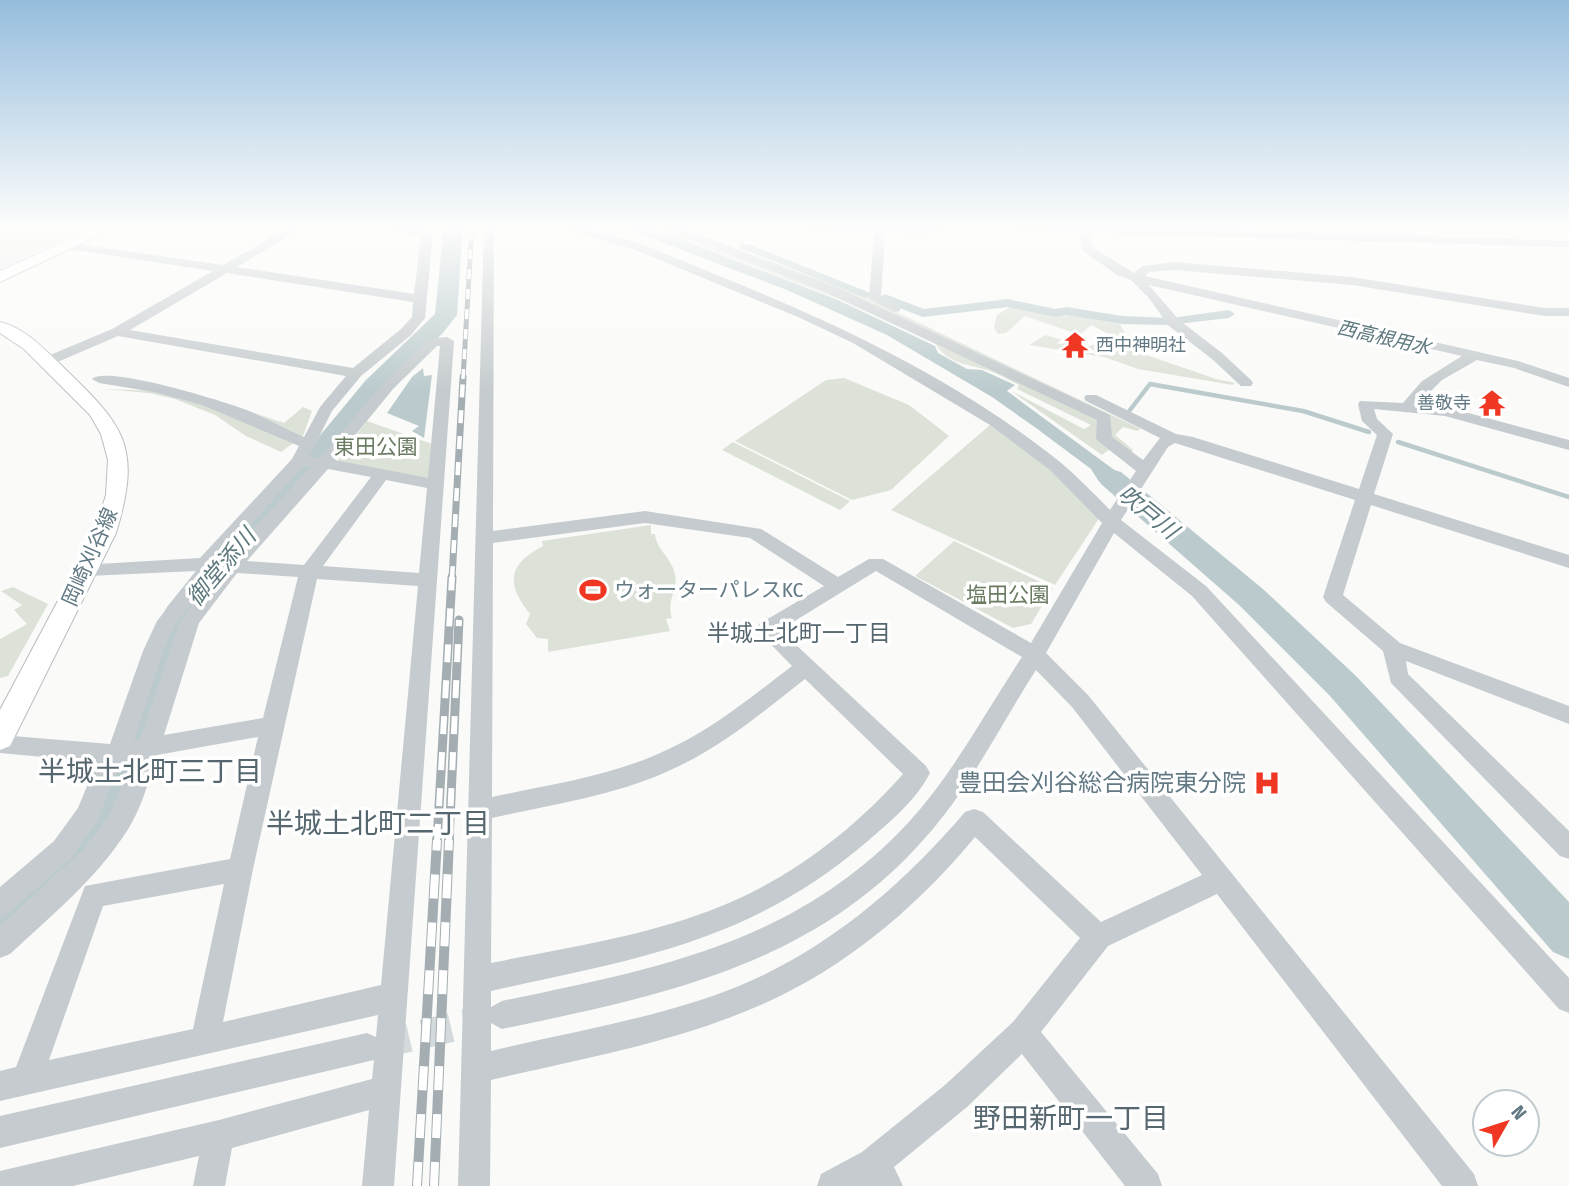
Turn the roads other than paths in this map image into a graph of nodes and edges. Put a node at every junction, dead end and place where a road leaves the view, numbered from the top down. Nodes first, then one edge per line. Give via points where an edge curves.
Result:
1 (206, 280) edge
2 (299, 280) edge
3 (422, 280) edge
4 (488, 280) edge
5 (720, 280) edge
6 (807, 280) edge
7 (876, 280) edge
8 (1138, 280) edge
9 (1146, 280) edge
10 (1344, 280) edge
11 (420, 299) junction
12 (1569, 312) edge
13 (0, 327) edge
14 (117, 332) junction
15 (1476, 355) junction
16 (48, 361) junction
17 (356, 373) junction
18 (99, 379) dead end
19 (1246, 383) dead end
20 (1569, 383) edge
21 (1406, 410) junction
22 (1172, 438) junction
23 (1569, 445) edge
24 (303, 452) junction
25 (324, 463) junction
26 (1143, 471) junction
27 (382, 474) junction
28 (436, 485) junction
29 (1364, 497) junction
30 (1114, 519) junction
31 (484, 538) junction
32 (1569, 562) edge
33 (216, 565) junction
34 (88, 570) junction
35 (309, 571) junction
36 (429, 580) junction
37 (840, 587) junction
38 (1393, 648) junction
39 (1035, 655) junction
40 (806, 668) junction
41 (1569, 715) edge
42 (272, 725) junction
43 (0, 738) edge
44 (0, 744) edge
45 (148, 747) junction
46 (115, 753) junction
47 (478, 810) junction
48 (1569, 848) edge
49 (240, 869) junction
50 (1219, 880) junction
51 (0, 904) edge
52 (1098, 937) junction
53 (0, 944) edge
54 (478, 979) junction
55 (392, 998) junction
56 (1569, 999) edge
57 (502, 1016) tunnel mouth
58 (1023, 1032) junction
59 (205, 1041) junction
60 (367, 1048) tunnel mouth
61 (476, 1069) junction
62 (27, 1079) junction
63 (0, 1086) edge
64 (386, 1090) junction
65 (0, 1132) edge
66 (219, 1136) junction
67 (880, 1175) edge
68 (4, 1186) edge
69 (209, 1186) edge
70 (378, 1186) edge
71 (474, 1186) edge
72 (833, 1186) edge
73 (1146, 1186) edge
74 (1462, 1186) edge

1 - 14 street
2 - 11 street
3 - 11 street
4 - 31 street
5 - 30 street via 858,340 995,422 1056,467
6 - 26 street via 1105,418 1104,438
7 - 22 street via 875,299
8 - 19 street via 1174,323
9 - 15 street
10 - 12 street
11 - 17 street via 418,318 406,332
13 - 16 main road, 岡崎刈谷線
14 - 16 street
14 - 17 street
15 - 20 street
15 - 21 street via 1452,367 1411,399
16 - 34 main road, 岡崎刈谷線 via 98,412 111,434 118,460 117,495
17 - 24 street via 325,410
18 - 24 street via 187,394 244,415 286,437
21 - 23 street via 1446,412
21 - 29 street via 1365,404 1370,421 1385,434
22 - 26 street via 1162,444
22 - 29 street
24 - 25 street
24 - 33 street
25 - 27 street
25 - 28 street via 388,386 433,342 447,341
25 - 33 street via 258,534
26 - 30 street
27 - 28 street
27 - 35 street
28 - 36 street
29 - 32 street
29 - 38 street via 1333,597
30 - 39 street
30 - 56 street via 1199,591
31 - 37 street via 645,517 755,533
31 - 47 street
33 - 34 street
33 - 35 street
33 - 45 street via 190,621
33 - 46 street via 167,621
34 - 43 main road, 岡崎刈谷線
35 - 36 street
35 - 42 street
36 - 55 street
37 - 39 street via 876,563
37 - 40 street via 766,629
38 - 41 street
38 - 48 street via 1398,677
39 - 50 street via 1080,701
39 - 57 street via 943,799 915,832 848,893 752,948 709,965 667,979
40 - 47 street via 690,750 630,776
40 - 54 street via 918,773 898,799 853,840 749,906 682,934
42 - 45 street
42 - 49 street
44 - 46 street
45 - 46 street
45 - 53 street via 119,822 94,856
46 - 51 street via 88,814 63,849
47 - 54 street
49 - 59 street
49 - 62 street via 94,895
50 - 52 street
50 - 74 street
52 - 58 street
52 - 61 street via 974,820 940,862 901,899 857,933 773,985 677,1020
54 - 61 street
55 - 59 street
55 - 64 street
58 - 67 street
58 - 73 street
59 - 62 street
60 - 65 street
61 - 71 street
62 - 63 street
64 - 66 street
64 - 70 street
66 - 68 street
66 - 69 street
67 - 72 street

